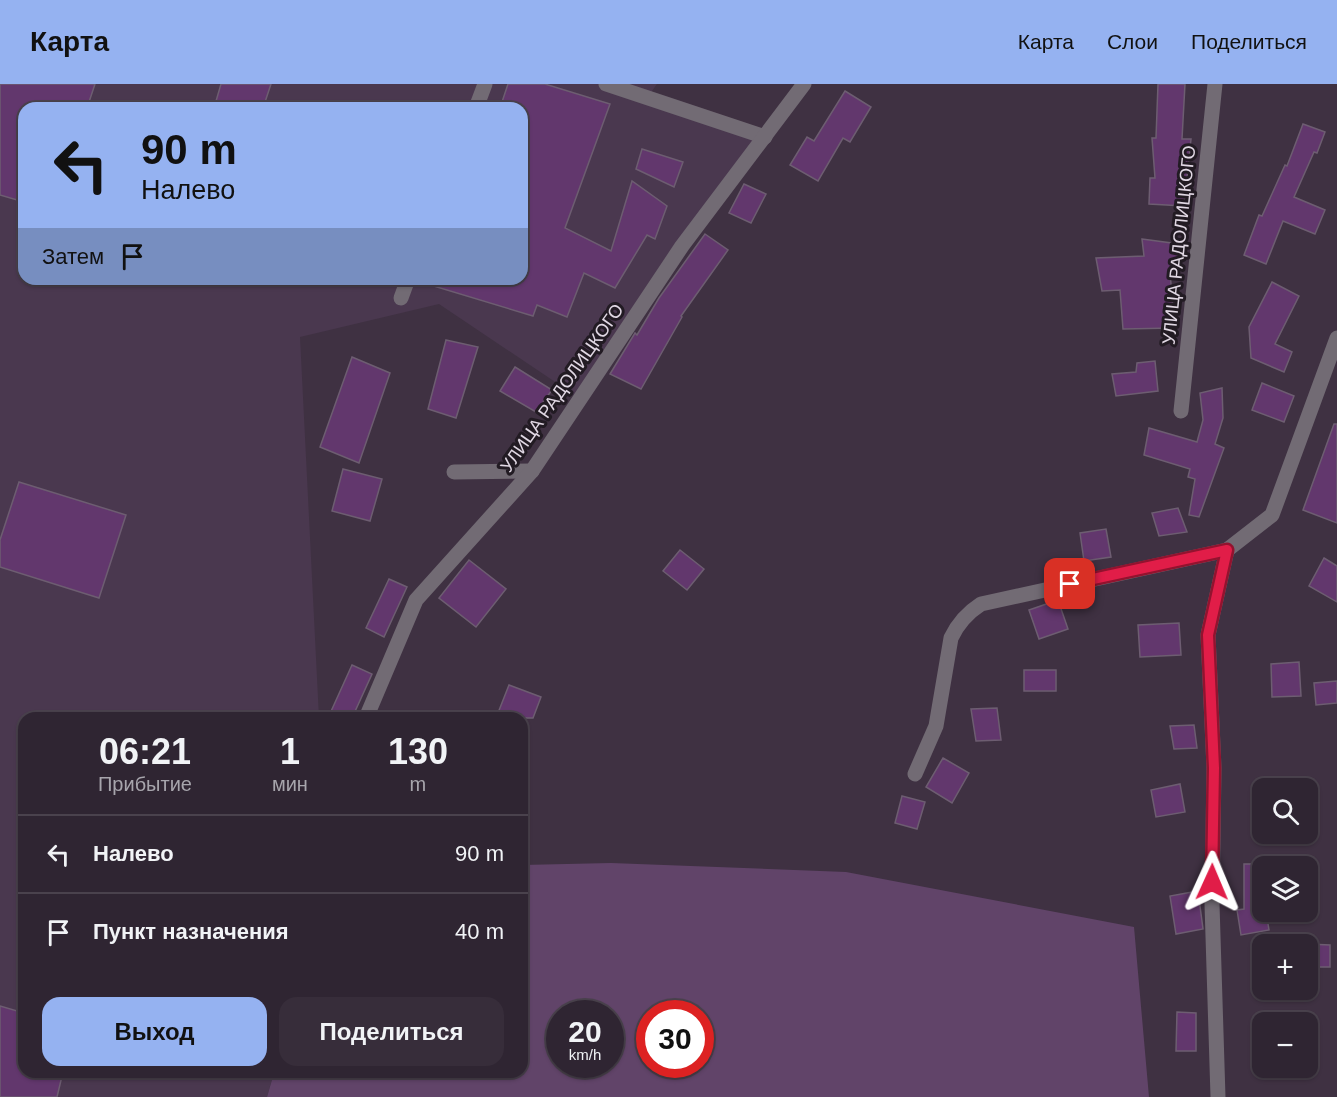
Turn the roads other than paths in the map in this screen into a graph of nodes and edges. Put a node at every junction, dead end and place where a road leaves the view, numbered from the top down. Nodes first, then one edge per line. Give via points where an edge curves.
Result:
1 (485, 84) edge
2 (606, 84) edge
3 (804, 84) edge
4 (1215, 84) edge
5 (478, 102) edge
6 (765, 136) junction
7 (406, 285) edge
8 (401, 298) dead end
9 (1337, 339) edge
10 (1182, 411) dead end
11 (532, 471) junction
12 (454, 472) dead end
13 (1227, 550) junction
14 (369, 712) edge
15 (915, 774) dead end
16 (1218, 1097) edge

1 - 5 street
2 - 6 street
3 - 6 street, УЛИЦА РАДОЛИЦКОГО
4 - 10 street, УЛИЦА РАДОЛИЦКОГО
6 - 11 street, УЛИЦА РАДОЛИЦКОГО via 682,246
7 - 8 street
9 - 13 street via 1272,515
11 - 12 street
11 - 14 street, УЛИЦА РАДОЛИЦКОГО via 416,600
13 - 15 street via 981,604 969,612 951,638 936,726
13 - 16 street via 1208,635 1214,768 1212,904

